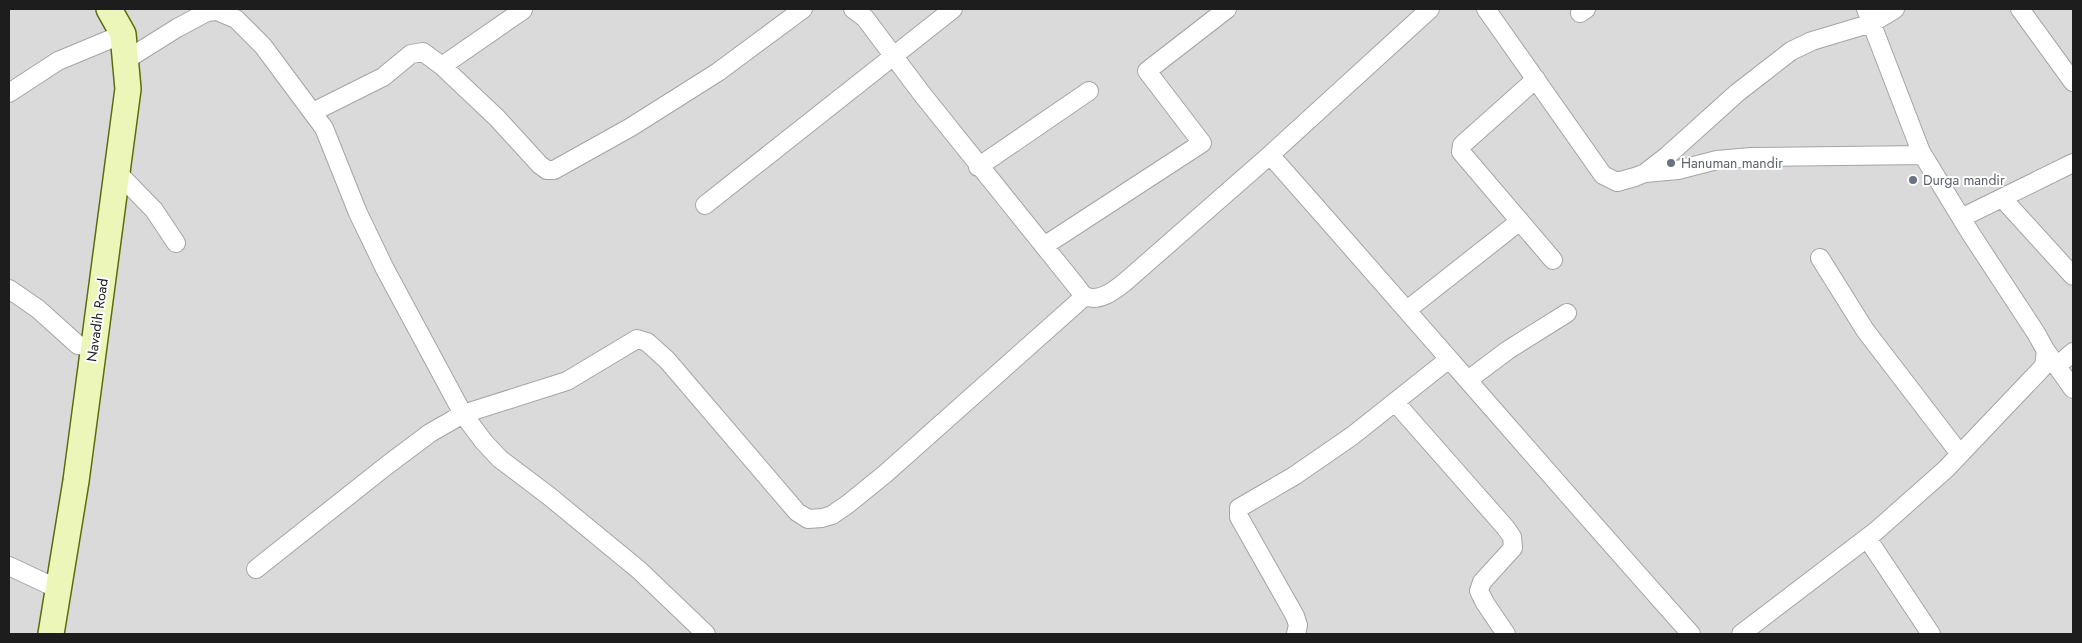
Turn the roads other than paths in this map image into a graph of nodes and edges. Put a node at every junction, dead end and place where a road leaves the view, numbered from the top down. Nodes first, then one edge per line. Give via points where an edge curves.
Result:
1 (109, 9) edge
2 (953, 9) edge
3 (1227, 9) edge
4 (1430, 9) edge
5 (1486, 9) edge
6 (1895, 9) edge
7 (2020, 9) edge
8 (523, 10) edge
9 (800, 10) edge
10 (227, 11) edge
11 (865, 12) edge
12 (1869, 16) edge
13 (123, 34) junction
14 (894, 55) junction
15 (126, 60) junction
16 (442, 66) junction
17 (1536, 79) junction
18 (2073, 82) edge
19 (1089, 90) dead end
20 (9, 93) edge
21 (313, 112) junction
22 (1270, 155) junction
23 (1923, 155) junction
24 (978, 167) junction
25 (2071, 168) edge
26 (117, 172) junction
27 (1645, 172) junction
28 (2002, 198) junction
29 (705, 205) dead end
30 (1961, 218) junction
31 (1520, 221) junction
32 (176, 243) dead end
33 (1044, 246) junction
34 (1820, 258) dead end
35 (1553, 260) dead end
36 (2073, 276) edge
37 (9, 289) edge
38 (1085, 296) junction
39 (1407, 310) junction
40 (1567, 313) dead end
41 (94, 347) junction
42 (2046, 351) junction
43 (2073, 352) edge
44 (1449, 358) junction
45 (2057, 366) junction
46 (1468, 380) junction
47 (2073, 389) edge
48 (1395, 402) junction
49 (463, 414) junction
50 (1960, 454) junction
51 (1866, 538) junction
52 (9, 566) edge
53 (256, 569) dead end
54 (58, 589) junction
55 (51, 634) edge
56 (706, 634) edge
57 (1296, 634) edge
58 (1506, 634) edge
59 (1691, 634) edge
60 (1741, 634) edge
61 (1931, 634) edge

1 - 13 main road, Navadih Road
2 - 14 street
3 - 33 street via 1147,71 1202,143
4 - 22 street
5 - 17 street
6 - 12 street
7 - 18 street
8 - 16 street
9 - 16 street via 718,72 631,127 554,170 540,165 513,133
10 - 15 street via 207,12 194,17
10 - 21 street via 263,46
11 - 14 street
12 - 23 street
12 - 27 street via 1791,51
13 - 15 main road, Navadih Road
13 - 20 street via 58,60
14 - 24 street
14 - 29 street
15 - 26 main road, Navadih Road via 128,89
16 - 21 street via 423,52 411,54 383,77
17 - 27 street via 1604,175 1617,182
17 - 31 street via 1460,148 1462,155
19 - 24 street
21 - 49 street via 324,128 358,213 385,269
22 - 38 street via 1125,282 1098,298
22 - 39 street
23 - 27 street via 1751,157 1717,160 1678,170
23 - 30 street
24 - 33 street
25 - 28 street
26 - 32 street via 154,210
26 - 41 main road, Navadih Road
28 - 30 street
28 - 36 street
30 - 42 street
31 - 35 street
31 - 39 street
33 - 38 street
34 - 50 street via 1865,330
37 - 41 street via 38,309 78,345
38 - 49 street via 885,474 848,504 822,518 808,519 797,512 667,360 647,342 637,339 567,381
39 - 44 street
40 - 46 street
41 - 54 main road, Navadih Road
42 - 45 street
42 - 50 street via 2044,366
43 - 45 street
44 - 46 street
44 - 48 street
45 - 47 street
46 - 59 street
48 - 57 street via 1294,476 1239,508 1239,517 1295,616
48 - 58 street via 1512,537 1513,548 1482,582 1479,591
49 - 53 street via 410,447
49 - 56 street via 500,459 619,553
50 - 51 street
51 - 60 street
51 - 61 street
52 - 54 street
54 - 55 main road, Navadih Road

